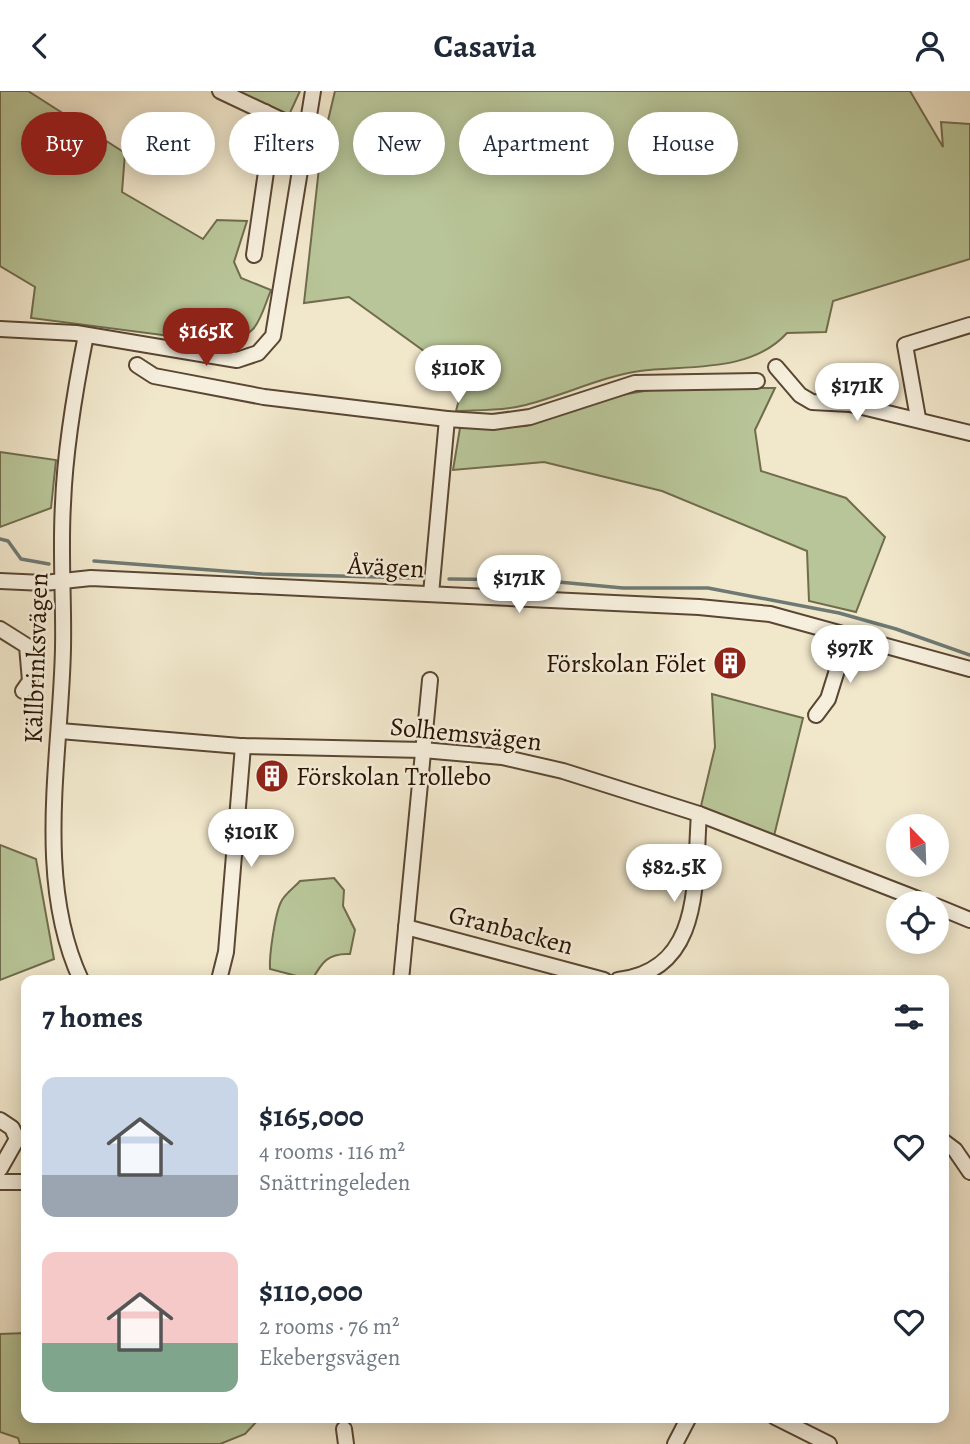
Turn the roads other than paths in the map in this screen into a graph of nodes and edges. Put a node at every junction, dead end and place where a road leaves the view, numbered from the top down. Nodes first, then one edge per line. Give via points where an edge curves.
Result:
1 (220, 91) edge
2 (313, 91) edge
3 (265, 112) edge
4 (309, 112) edge
5 (266, 175) edge
6 (298, 175) edge
7 (254, 255) dead end
8 (970, 325) edge
9 (0, 329) edge
10 (86, 335) junction
11 (137, 365) dead end
12 (776, 366) dead end
13 (757, 381) dead end
14 (918, 418) junction
15 (447, 419) junction
16 (970, 433) edge
17 (1, 580) edge
18 (64, 580) junction
19 (431, 594) junction
20 (0, 629) edge
21 (848, 635) junction
22 (970, 669) edge
23 (430, 680) dead end
24 (23, 691) dead end
25 (816, 715) dead end
26 (60, 731) junction
27 (243, 746) junction
28 (423, 750) junction
29 (699, 814) junction
30 (897, 891) edge
31 (949, 911) edge
32 (970, 920) edge
33 (406, 927) junction
34 (79, 975) edge
35 (220, 975) edge
36 (401, 975) edge
37 (585, 975) edge
38 (639, 975) edge
39 (0, 1120) edge
40 (949, 1146) edge
41 (0, 1169) edge
42 (970, 1172) edge
43 (0, 1182) edge
44 (21, 1182) edge
45 (686, 1423) edge
46 (787, 1423) edge
47 (675, 1444) edge
48 (829, 1444) edge

1 - 3 street
2 - 4 street
5 - 7 street
6 - 10 street via 273,336 258,353 237,360
8 - 14 street via 905,345
9 - 10 street
10 - 18 street, Källbrinksvägen via 63,503
11 - 15 street via 154,376 264,397
12 - 14 street via 800,395 812,402 850,404
13 - 15 street via 635,383 530,417 493,422
14 - 16 street
15 - 19 street
17 - 18 street, Åvägen
18 - 19 street, Åvägen
18 - 26 street, Källbrinksvägen
19 - 21 street, Åvägen via 723,609 770,614
20 - 24 street via 27,646 30,681
21 - 22 street, Åvägen
21 - 25 street via 828,699
23 - 28 street
26 - 27 street, Solhemsvägen
26 - 34 street, Källbrinksvägen via 53,799 54,854 64,929
27 - 28 street, Solhemsvägen
27 - 35 street
28 - 29 street, Solhemsvägen via 502,757 559,770
28 - 33 street
29 - 30 street, Solhemsvägen
29 - 38 street via 691,917 684,936 674,952
31 - 32 street
33 - 36 street
33 - 37 street, Granbacken
39 - 41 street via 12,1128 17,1139
40 - 42 street
43 - 44 street
45 - 47 street
46 - 48 street

